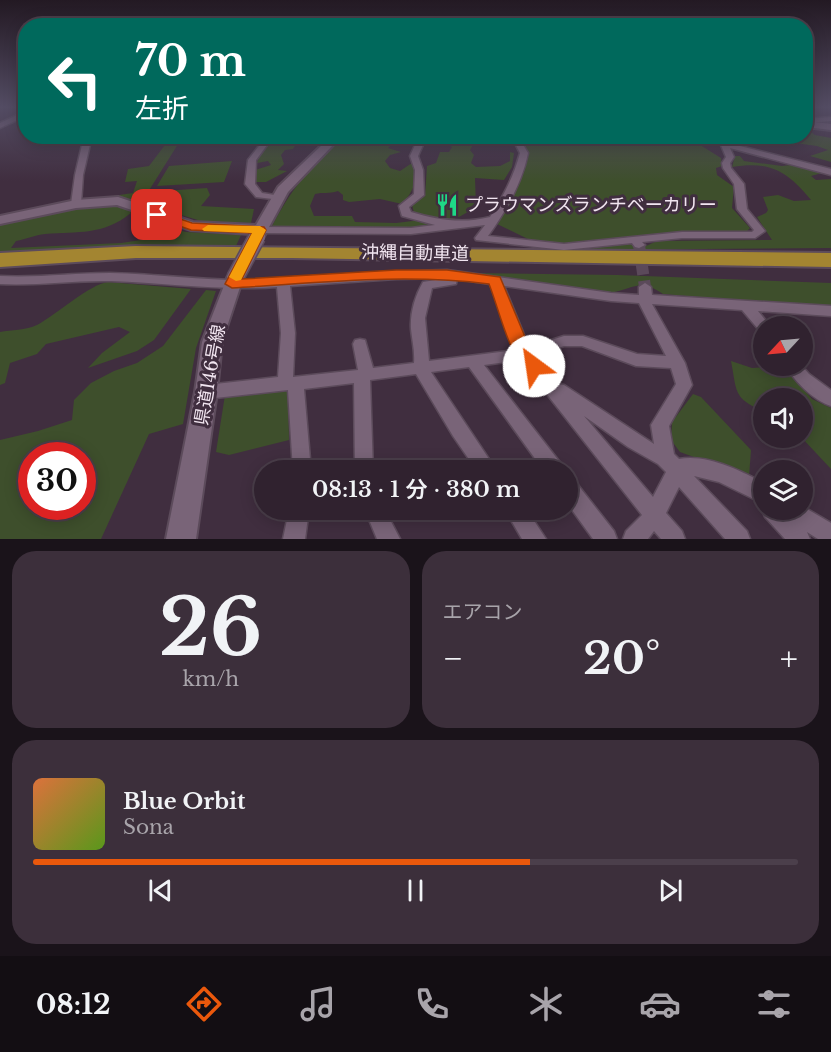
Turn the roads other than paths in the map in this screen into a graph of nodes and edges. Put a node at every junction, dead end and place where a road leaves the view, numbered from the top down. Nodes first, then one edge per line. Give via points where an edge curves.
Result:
1 (86, 144) edge
2 (264, 144) edge
3 (328, 144) edge
4 (419, 144) edge
5 (520, 144) edge
6 (725, 144) edge
7 (734, 144) edge
8 (831, 172) edge
9 (278, 198) junction
10 (76, 204) junction
11 (0, 220) edge
12 (492, 220) junction
13 (458, 225) junction
14 (258, 233) junction
15 (0, 260) edge
16 (831, 260) edge
17 (0, 269) edge
18 (831, 271) edge
19 (458, 276) junction
20 (0, 280) edge
21 (495, 280) junction
22 (234, 281) junction
23 (283, 283) junction
24 (645, 293) junction
25 (747, 307) junction
26 (831, 311) edge
27 (755, 316) edge
28 (360, 344) dead end
29 (524, 354) junction
30 (472, 360) junction
31 (677, 363) junction
32 (420, 368) junction
33 (364, 376) junction
34 (802, 376) edge
35 (544, 378) junction
36 (290, 384) junction
37 (206, 392) junction
38 (831, 399) edge
39 (300, 460) edge
40 (364, 460) edge
41 (480, 460) edge
42 (547, 460) edge
43 (670, 463) junction
44 (753, 488) edge
45 (578, 502) edge
46 (654, 516) junction
47 (297, 520) edge
48 (378, 520) edge
49 (522, 520) edge
50 (782, 520) edge
51 (807, 520) edge
52 (831, 535) edge
53 (182, 539) edge
54 (294, 539) edge
55 (389, 539) edge
56 (535, 539) edge
57 (606, 539) edge
58 (634, 539) edge
59 (674, 539) edge
60 (739, 539) edge
61 (800, 539) edge

1 - 10 street
2 - 9 street via 252,160 250,184 259,195
3 - 9 main road, 県道146号線
4 - 13 street via 414,156 419,170 419,195 404,206 406,214
5 - 12 street via 523,159 518,175
6 - 12 street via 730,157 726,168 739,184 742,209 760,231 755,235 682,235 564,247 480,238
7 - 8 street
9 - 14 main road, 県道146号線
10 - 11 main road
10 - 14 main road via 118,201 191,226
12 - 13 street
13 - 14 street via 411,231
14 - 22 main road, 県道146号線, bridge
15 - 16 highway, 沖縄自動車道 via 136,252
17 - 18 highway, 沖縄自動車道 via 219,262
19 - 21 street
19 - 23 street via 396,274
19 - 32 street via 452,281 428,285 422,297 418,327 423,362
20 - 22 street via 109,277
21 - 24 street via 611,297
21 - 29 street
22 - 23 street
22 - 37 main road, 県道146号線 via 212,342
23 - 36 street via 290,339
24 - 25 street
24 - 31 street
25 - 26 street
25 - 27 street
28 - 33 street
29 - 30 street
29 - 31 street via 564,341 583,341 636,360
29 - 35 street
30 - 32 street
30 - 42 street
31 - 43 street via 684,385 660,425
32 - 33 street
32 - 41 street
33 - 36 street
33 - 40 street
34 - 38 street
35 - 43 street via 618,433
35 - 46 street
36 - 37 street
36 - 39 street
37 - 53 main road, 県道146号線
43 - 44 street via 687,464
43 - 46 street via 675,476
43 - 60 street
45 - 57 street
46 - 58 street
46 - 59 street
47 - 54 street
48 - 55 street
49 - 56 street
50 - 61 street
51 - 52 street

